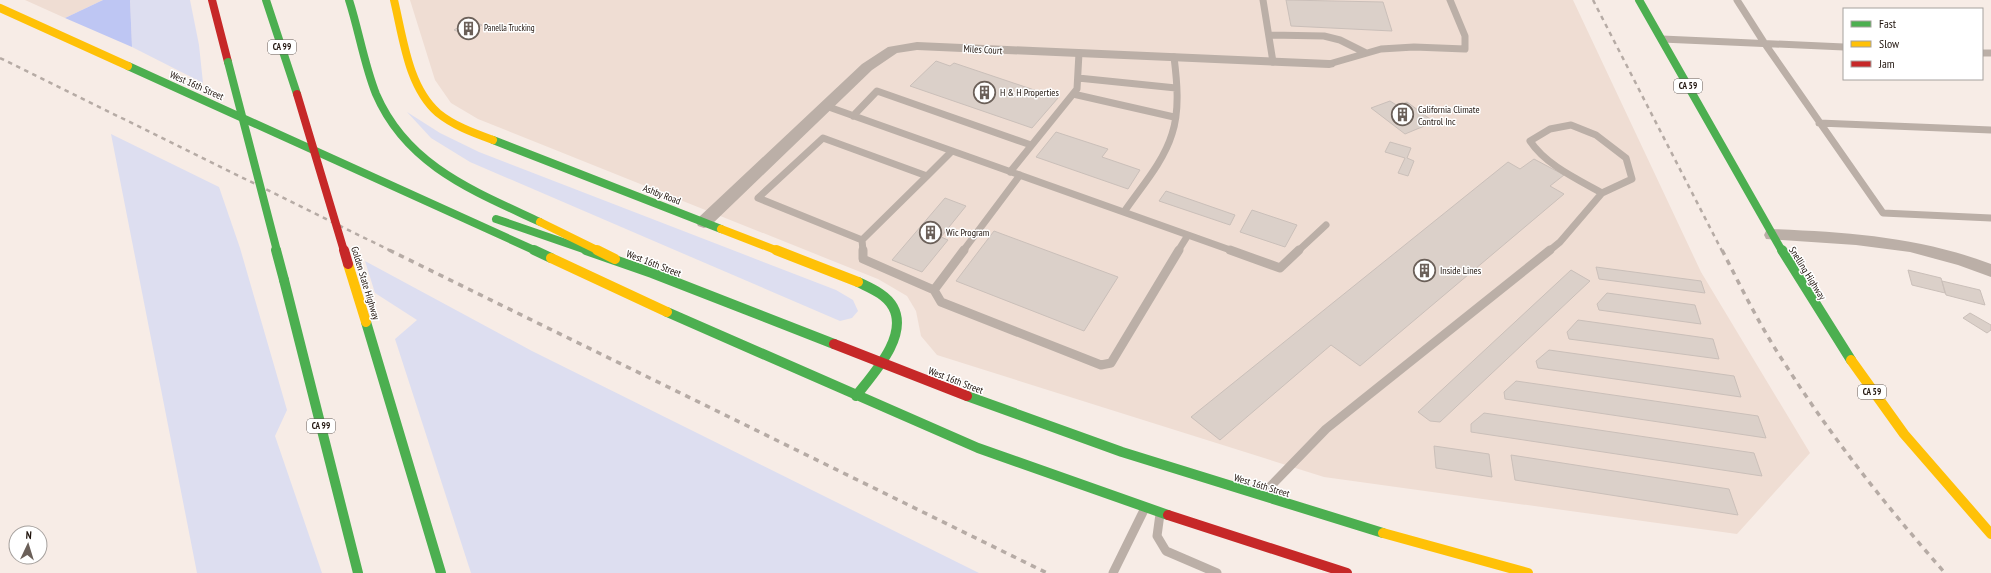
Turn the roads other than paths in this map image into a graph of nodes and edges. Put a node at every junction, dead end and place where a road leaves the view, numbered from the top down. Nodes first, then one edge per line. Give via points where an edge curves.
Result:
1 (212, 0) edge
2 (266, 0) edge
3 (349, 0) edge
4 (394, 0) edge
5 (1263, 0) edge
6 (1450, 0) edge
7 (1639, 0) edge
8 (1737, 0) edge
9 (0, 8) edge
10 (1269, 35) junction
11 (1662, 39) junction
12 (1765, 44) junction
13 (1843, 48) edge
14 (1079, 53) junction
15 (1366, 54) junction
16 (1174, 57) junction
17 (1273, 62) junction
18 (1329, 64) joint
19 (1078, 78) junction
20 (1176, 88) junction
21 (1073, 94) junction
22 (826, 106) junction
23 (853, 116) junction
24 (1174, 117) junction
25 (1820, 123) junction
26 (1991, 130) edge
27 (1031, 145) junction
28 (952, 151) junction
29 (1010, 172) junction
30 (1020, 175) junction
31 (927, 176) junction
32 (384, 182) junction
33 (1602, 193) junction
34 (466, 209) dead end
35 (1124, 212) junction
36 (489, 217) dead end
37 (1991, 218) edge
38 (704, 222) junction
39 (1326, 225) dead end
40 (1188, 235) junction
41 (1772, 235) junction
42 (862, 240) junction
43 (615, 259) junction
44 (1991, 271) edge
45 (934, 290) junction
46 (880, 363) junction
47 (856, 396) junction
48 (1261, 496) junction
49 (1145, 508) junction
50 (1160, 513) junction
51 (1991, 534) edge
52 (358, 573) edge
53 (440, 573) edge
54 (1113, 573) edge
55 (1217, 573) edge
56 (1347, 573) edge
57 (1528, 573) edge

1 - 52 main road, CA 99, bridge
2 - 53 main road, Golden State Highway / CA 99, bridge via 298,94
3 - 43 main road via 378,100 390,124 410,147 437,170 472,191
4 - 38 main road, Ashby Road via 417,81 434,109 480,134
5 - 10 lane
6 - 15 lane via 1465,36 1465,49 1381,48
7 - 11 main road, Snelling Highway / CA 59
8 - 12 lane
9 - 32 main road, West 16th Street
10 - 15 lane via 1324,36 1340,40
10 - 17 lane
11 - 12 lane
11 - 41 main road, Snelling Highway / CA 59
12 - 13 lane
12 - 25 lane
14 - 16 street, Miles Court
14 - 19 lane
14 - 22 street, Miles Court via 917,46 893,50 867,67
15 - 18 lane
16 - 17 street, Miles Court
16 - 20 lane
17 - 18 street, Miles Court
19 - 20 lane
19 - 21 lane via 1077,89
20 - 24 lane
21 - 24 lane
21 - 27 lane
22 - 23 lane
22 - 38 street, Miles Court
23 - 27 lane via 877,91
23 - 28 lane
24 - 35 lane via 1173,132 1163,155
25 - 26 lane
25 - 37 lane via 1883,213
27 - 29 lane
28 - 29 lane
28 - 31 lane
29 - 30 lane
30 - 35 lane
30 - 45 lane
31 - 42 lane
31 - 42 lane via 823,138 758,198
32 - 34 main road, West 16th Street
32 - 47 main road, West 16th Street
33 - 33 lane via 1632,179 1626,158 1596,135 1571,125 1550,129 1530,141 1534,149 1546,158
33 - 48 lane via 1560,242 1326,429
35 - 40 lane
36 - 43 main road, West 16th Street
38 - 46 main road, Ashby Road via 866,285 884,296 896,310 899,325 895,341
39 - 40 lane via 1280,268
40 - 45 lane via 1112,363 1101,365 941,302
41 - 44 street via 1868,239 1919,247 1966,260
41 - 51 main road, Snelling Highway / CA 59 via 1877,399 1925,461
42 - 45 lane via 863,259
43 - 46 main road, West 16th Street
46 - 47 main road, Ashby Road
46 - 48 main road, West 16th Street via 1043,425
47 - 49 main road, West 16th Street via 978,448
48 - 57 main road, West 16th Street
49 - 50 main road, West 16th Street
49 - 54 lane
50 - 55 lane via 1156,536 1166,551
50 - 56 main road, West 16th Street

